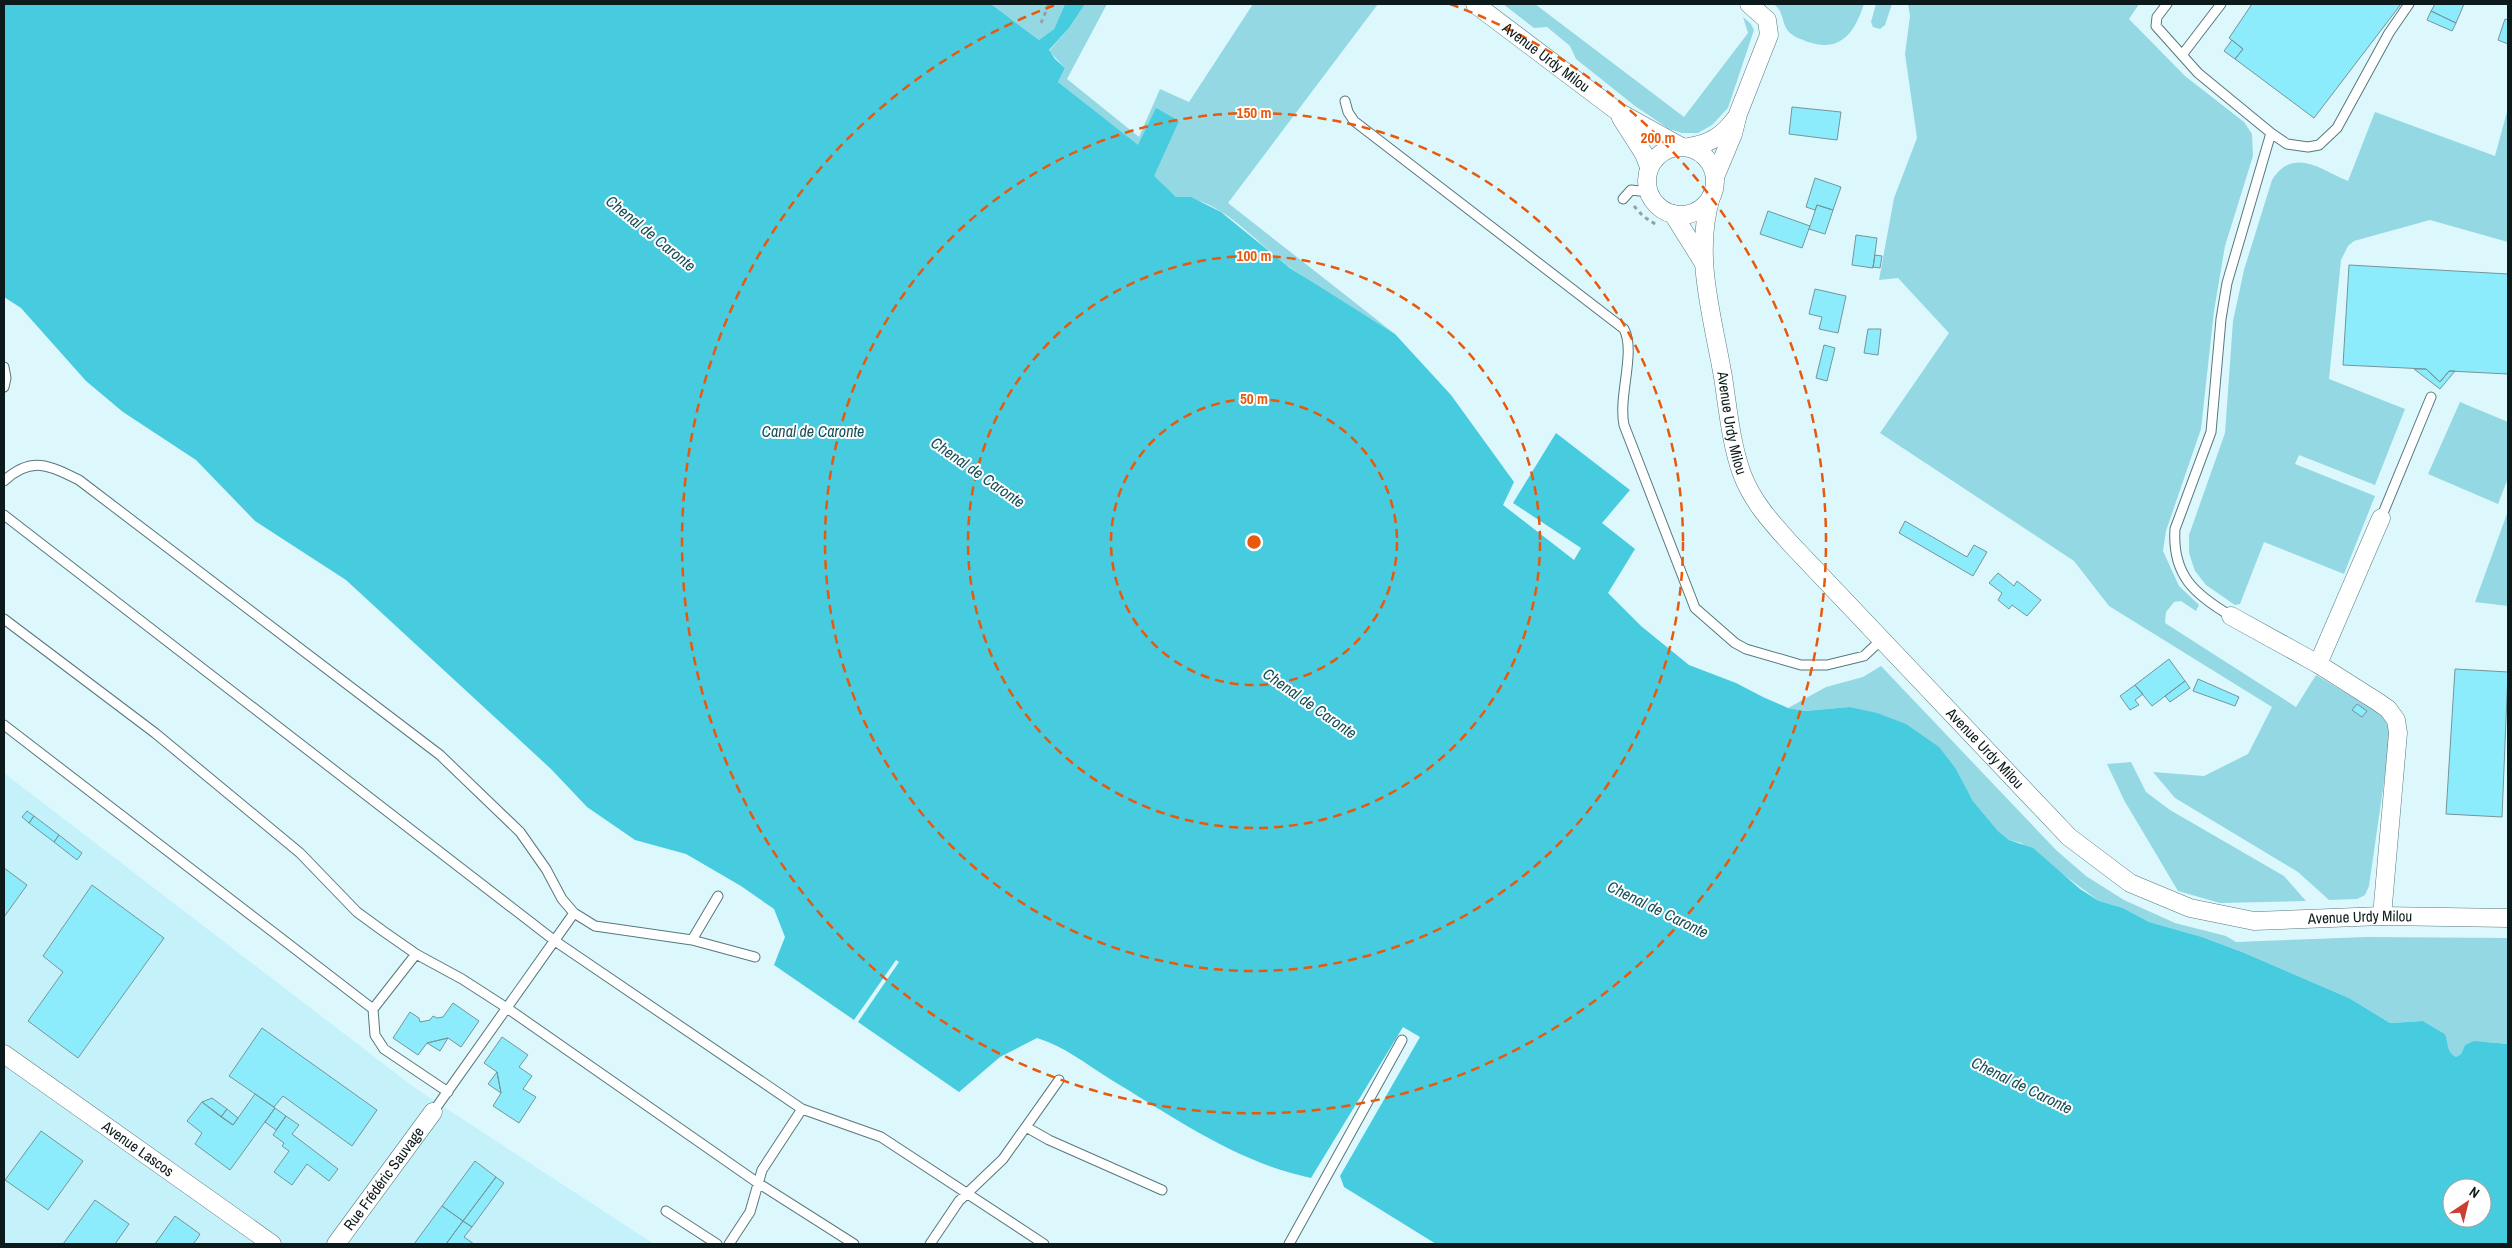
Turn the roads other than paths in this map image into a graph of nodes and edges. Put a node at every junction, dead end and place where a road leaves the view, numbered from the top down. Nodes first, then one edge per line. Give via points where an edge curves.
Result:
1 (1475, 4) edge
2 (1749, 4) edge
3 (2167, 4) edge
4 (2221, 4) edge
5 (2409, 4) edge
6 (2182, 56) junction
7 (1345, 100) dead end
8 (1617, 112) junction
9 (1738, 114) junction
10 (2271, 133) junction
11 (1684, 147) junction
12 (1649, 167) junction
13 (1715, 176) junction
14 (1649, 192) junction
15 (1711, 197) junction
16 (1623, 199) dead end
17 (1673, 214) junction
18 (1703, 262) junction
19 (4, 367) edge
20 (4, 387) edge
21 (2431, 397) dead end
22 (4, 481) edge
23 (4, 515) edge
24 (2380, 518) joint
25 (2231, 616) joint
26 (4, 619) edge
27 (1881, 640) junction
28 (2318, 664) junction
29 (4, 725) edge
30 (718, 896) dead end
31 (574, 913) junction
32 (2382, 916) junction
33 (2508, 918) edge
34 (692, 940) junction
35 (555, 941) junction
36 (416, 954) junction
37 (755, 958) dead end
38 (507, 1008) junction
39 (373, 1009) junction
40 (1402, 1040) dead end
41 (4, 1054) edge
42 (1059, 1080) dead end
43 (448, 1092) junction
44 (802, 1109) junction
45 (433, 1112) joint
46 (1026, 1126) junction
47 (758, 1183) junction
48 (1162, 1190) dead end
49 (966, 1194) junction
50 (666, 1211) dead end
51 (272, 1244) edge
52 (336, 1244) edge
53 (717, 1244) edge
54 (729, 1244) edge
55 (854, 1244) edge
56 (930, 1244) edge
57 (1044, 1244) edge
58 (1289, 1244) edge

1 - 8 street, Avenue Urdy Milou
2 - 9 street via 1767,20 1769,35
3 - 6 lane via 2157,17 2156,26
4 - 6 lane
5 - 10 lane via 2330,137 2319,145 2299,147 2287,144
6 - 10 lane
7 - 27 lane via 1354,121 1624,330 1628,343 1621,411 1624,425 1695,608 1701,616 1740,646 1801,665 1827,665 1864,656
8 - 11 street, Avenue Urdy Milou
8 - 12 street, Avenue Urdy Milou via 1633,134
9 - 11 street via 1717,138 1707,144
9 - 13 street
10 - 25 lane via 2227,283 2211,432 2175,529 2174,545 2186,580 2209,603
11 - 12 street via 1661,152
11 - 13 street via 1700,152 1709,161
12 - 14 street via 1646,182
13 - 15 street
14 - 16 lane via 1630,190
14 - 17 street via 1659,208
15 - 17 street via 1692,213
15 - 18 street, Avenue Urdy Milou via 1705,224
17 - 18 street, Avenue Urdy Milou
18 - 27 street, Avenue Urdy Milou via 1742,474 1752,495 1790,543
19 - 20 lane
21 - 24 lane
22 - 31 lane via 22,467 32,464 61,471 95,492 440,754 520,832
23 - 35 lane
24 - 28 street
25 - 28 street
26 - 36 lane via 155,733 300,853 358,912
27 - 32 street, Avenue Urdy Milou via 2069,838 2130,883 2190,908 2254,921
28 - 32 street via 2378,702 2396,720 2398,734
29 - 39 lane
30 - 34 lane
31 - 34 lane via 595,926
31 - 35 lane
32 - 33 street, Avenue Urdy Milou
34 - 37 lane
35 - 38 lane
35 - 44 lane
36 - 38 lane
36 - 39 lane
38 - 43 lane
38 - 47 lane
39 - 43 lane via 375,1034 384,1048
40 - 58 lane
41 - 51 street, Avenue Lascos
42 - 46 lane
43 - 45 lane
44 - 47 lane via 779,1142
44 - 49 lane via 881,1137
45 - 52 street, Rue Frédéric Sauvage
46 - 48 lane via 1048,1140
46 - 49 lane via 995,1168
47 - 54 lane via 750,1212
47 - 55 lane
49 - 56 lane
49 - 57 lane
50 - 53 lane

